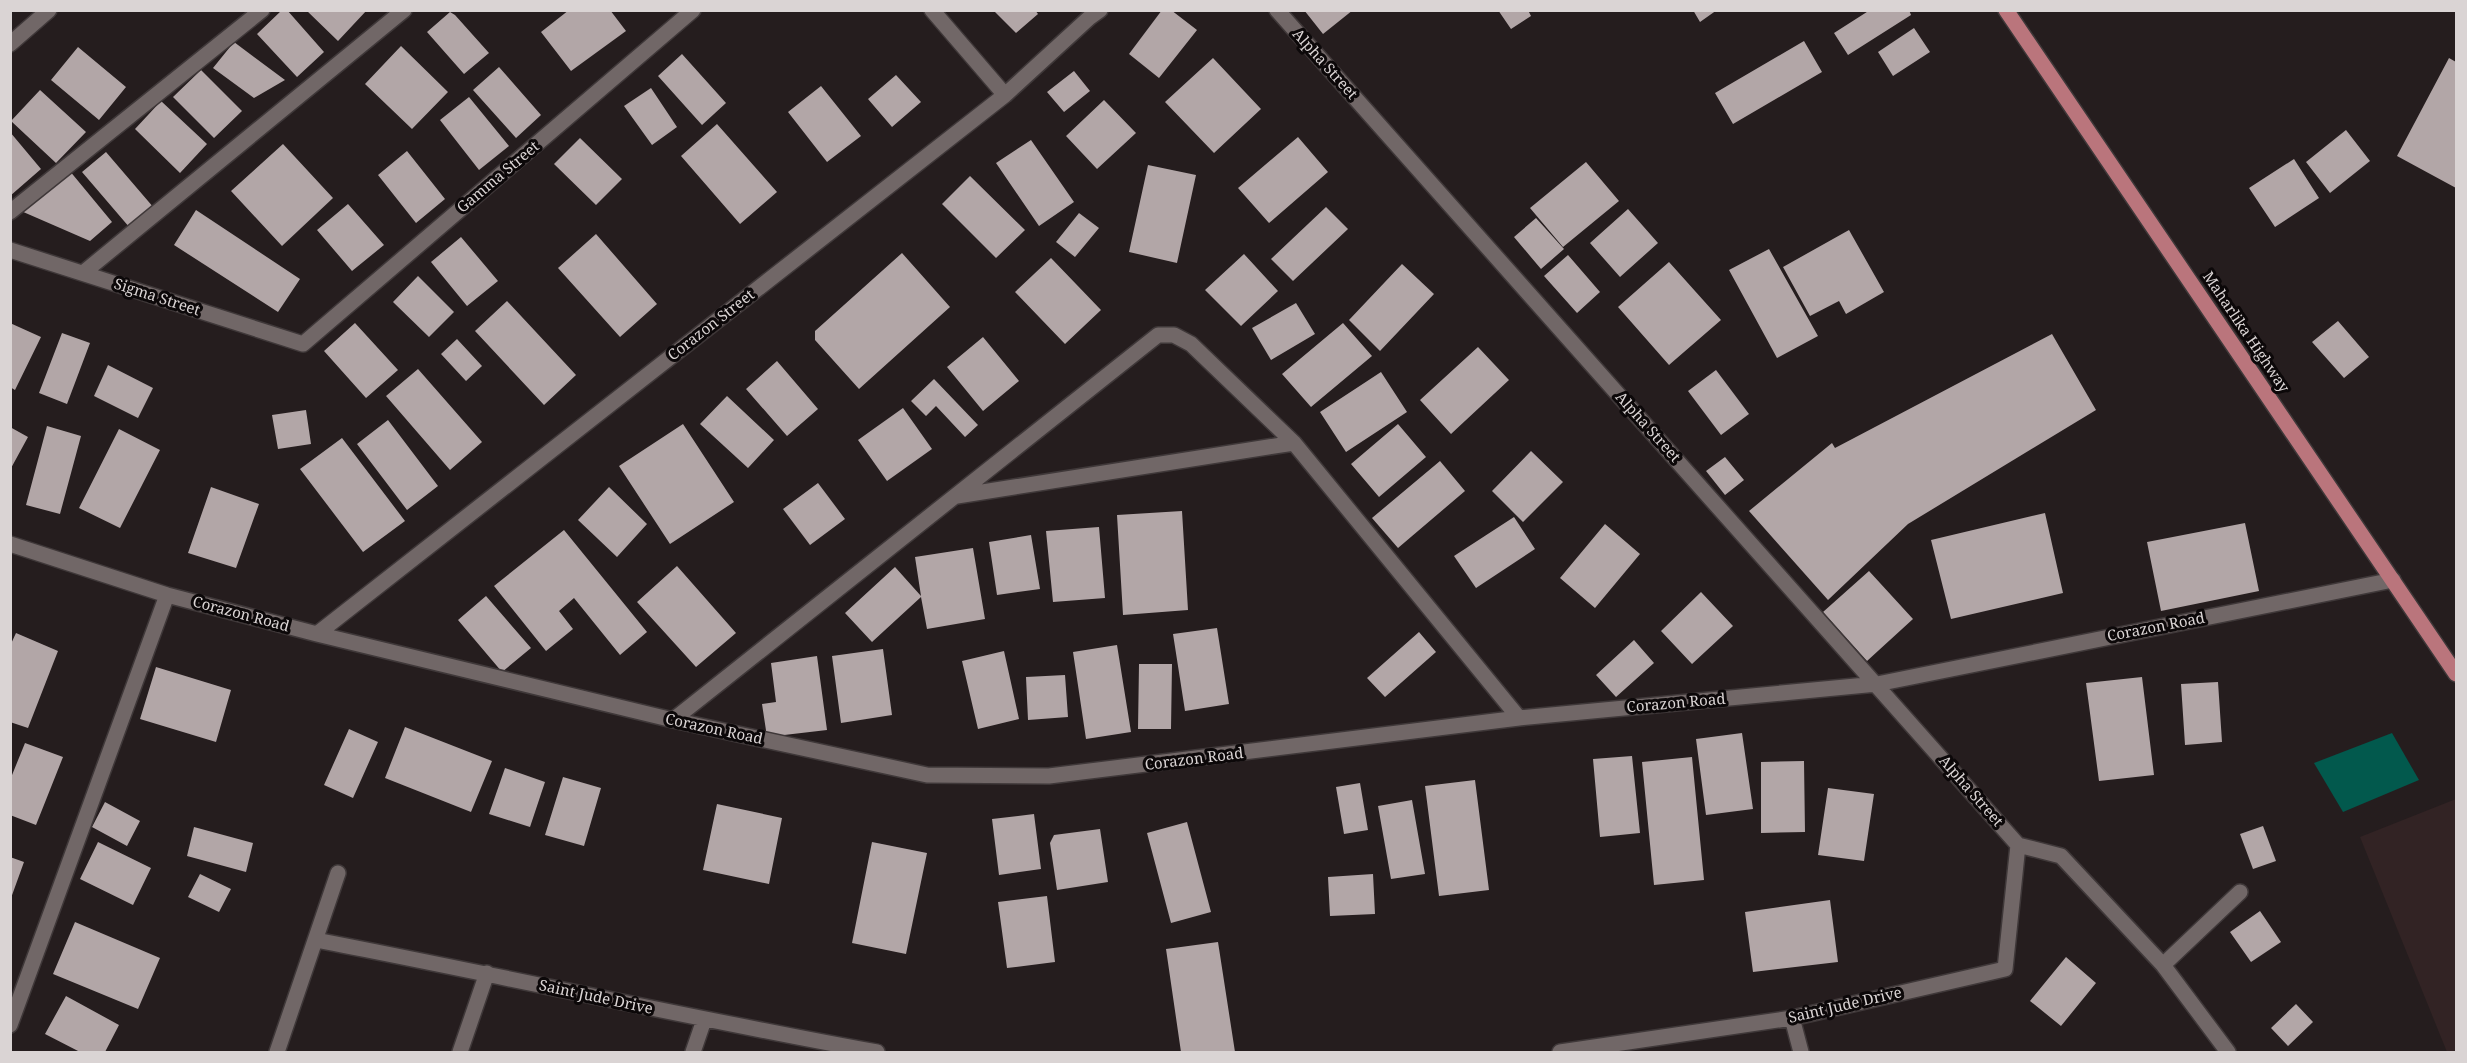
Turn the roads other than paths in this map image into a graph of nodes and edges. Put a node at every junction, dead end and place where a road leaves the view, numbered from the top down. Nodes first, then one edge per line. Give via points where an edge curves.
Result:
1 (50, 10) edge
2 (262, 10) edge
3 (404, 10) edge
4 (693, 10) edge
5 (932, 10) edge
6 (1100, 10) edge
7 (1277, 10) edge
8 (2006, 10) edge
9 (10, 44) edge
10 (1005, 95) junction
11 (10, 212) edge
12 (10, 250) edge
13 (83, 273) junction
14 (303, 344) joint
15 (1294, 443) junction
16 (954, 497) junction
17 (10, 544) edge
18 (2392, 580) junction
19 (167, 595) junction
20 (317, 634) junction
21 (2457, 674) edge
22 (1877, 684) junction
23 (1519, 717) junction
24 (673, 720) junction
25 (2018, 845) junction
26 (338, 873) dead end
27 (2240, 892) dead end
28 (316, 940) junction
29 (2163, 965) junction
30 (488, 973) junction
31 (1792, 1018) junction
32 (704, 1020) junction
33 (10, 1025) edge
34 (277, 1053) edge
35 (460, 1053) edge
36 (693, 1053) edge
37 (877, 1053) edge
38 (1560, 1053) edge
39 (1801, 1053) edge
40 (2228, 1053) edge

1 - 9 street
2 - 11 street
3 - 13 street
4 - 14 street, Gamma Street
5 - 10 street
6 - 10 street, Corazon Street
7 - 22 street, Alpha Street
8 - 18 main road, Maharlika Highway
10 - 20 street, Corazon Street
12 - 13 street, Sigma Street
13 - 14 street, Sigma Street
15 - 16 street
15 - 16 street via 1191,344 1174,335 1158,335
15 - 23 street
16 - 24 street
17 - 19 street, Corazon Road
18 - 21 main road, Maharlika Highway
18 - 22 street, Corazon Road
19 - 20 street, Corazon Road
19 - 33 street
20 - 24 street, Corazon Road
22 - 23 street, Corazon Road
22 - 25 street, Alpha Street
23 - 24 street, Corazon Road via 1049,777 927,775
25 - 29 street via 2061,856
25 - 31 street, Saint Jude Drive via 2005,969
26 - 28 street
27 - 29 street
28 - 30 street, Saint Jude Drive
28 - 34 street
29 - 40 street
30 - 32 street, Saint Jude Drive
30 - 35 street
31 - 38 street, Saint Jude Drive
31 - 39 street
32 - 36 street
32 - 37 street, Saint Jude Drive

